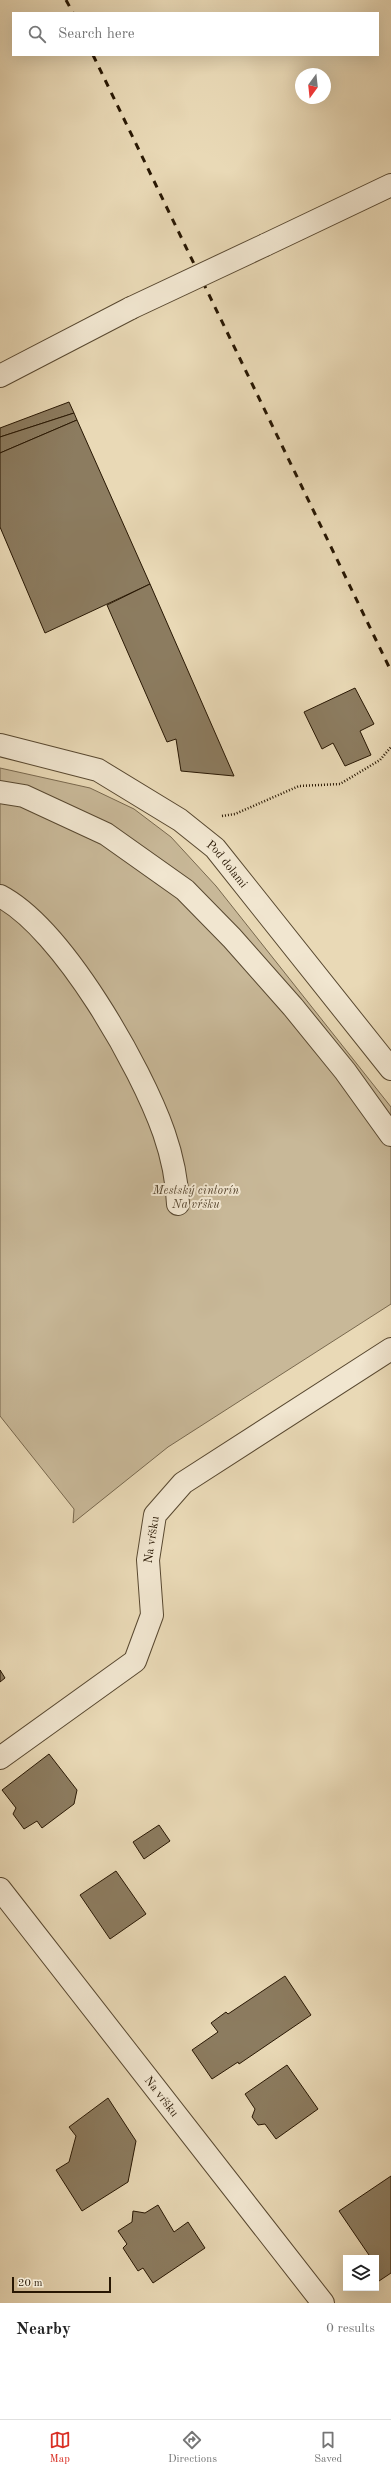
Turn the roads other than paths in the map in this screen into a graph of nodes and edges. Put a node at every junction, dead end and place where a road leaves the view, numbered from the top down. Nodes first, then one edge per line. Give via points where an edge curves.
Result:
1 (391, 186) edge
2 (0, 376) edge
3 (0, 745) edge
4 (0, 792) edge
5 (0, 896) edge
6 (391, 1069) edge
7 (391, 1135) edge
8 (178, 1204) dead end
9 (391, 1349) edge
10 (0, 1758) edge
11 (0, 1889) edge
12 (323, 2303) edge

1 - 2 street, bridge via 131,308
3 - 6 street, Pod dolami via 98,770 180,820 215,848
4 - 7 street via 24,796 106,834 185,890 293,1007 345,1071
5 - 8 street via 8,900 45,934 75,969 107,1020 142,1081 164,1133 177,1182
9 - 10 street, Na vŕšku via 183,1482 155,1515 148,1560 152,1615 135,1661
11 - 12 street, Na vŕšku

